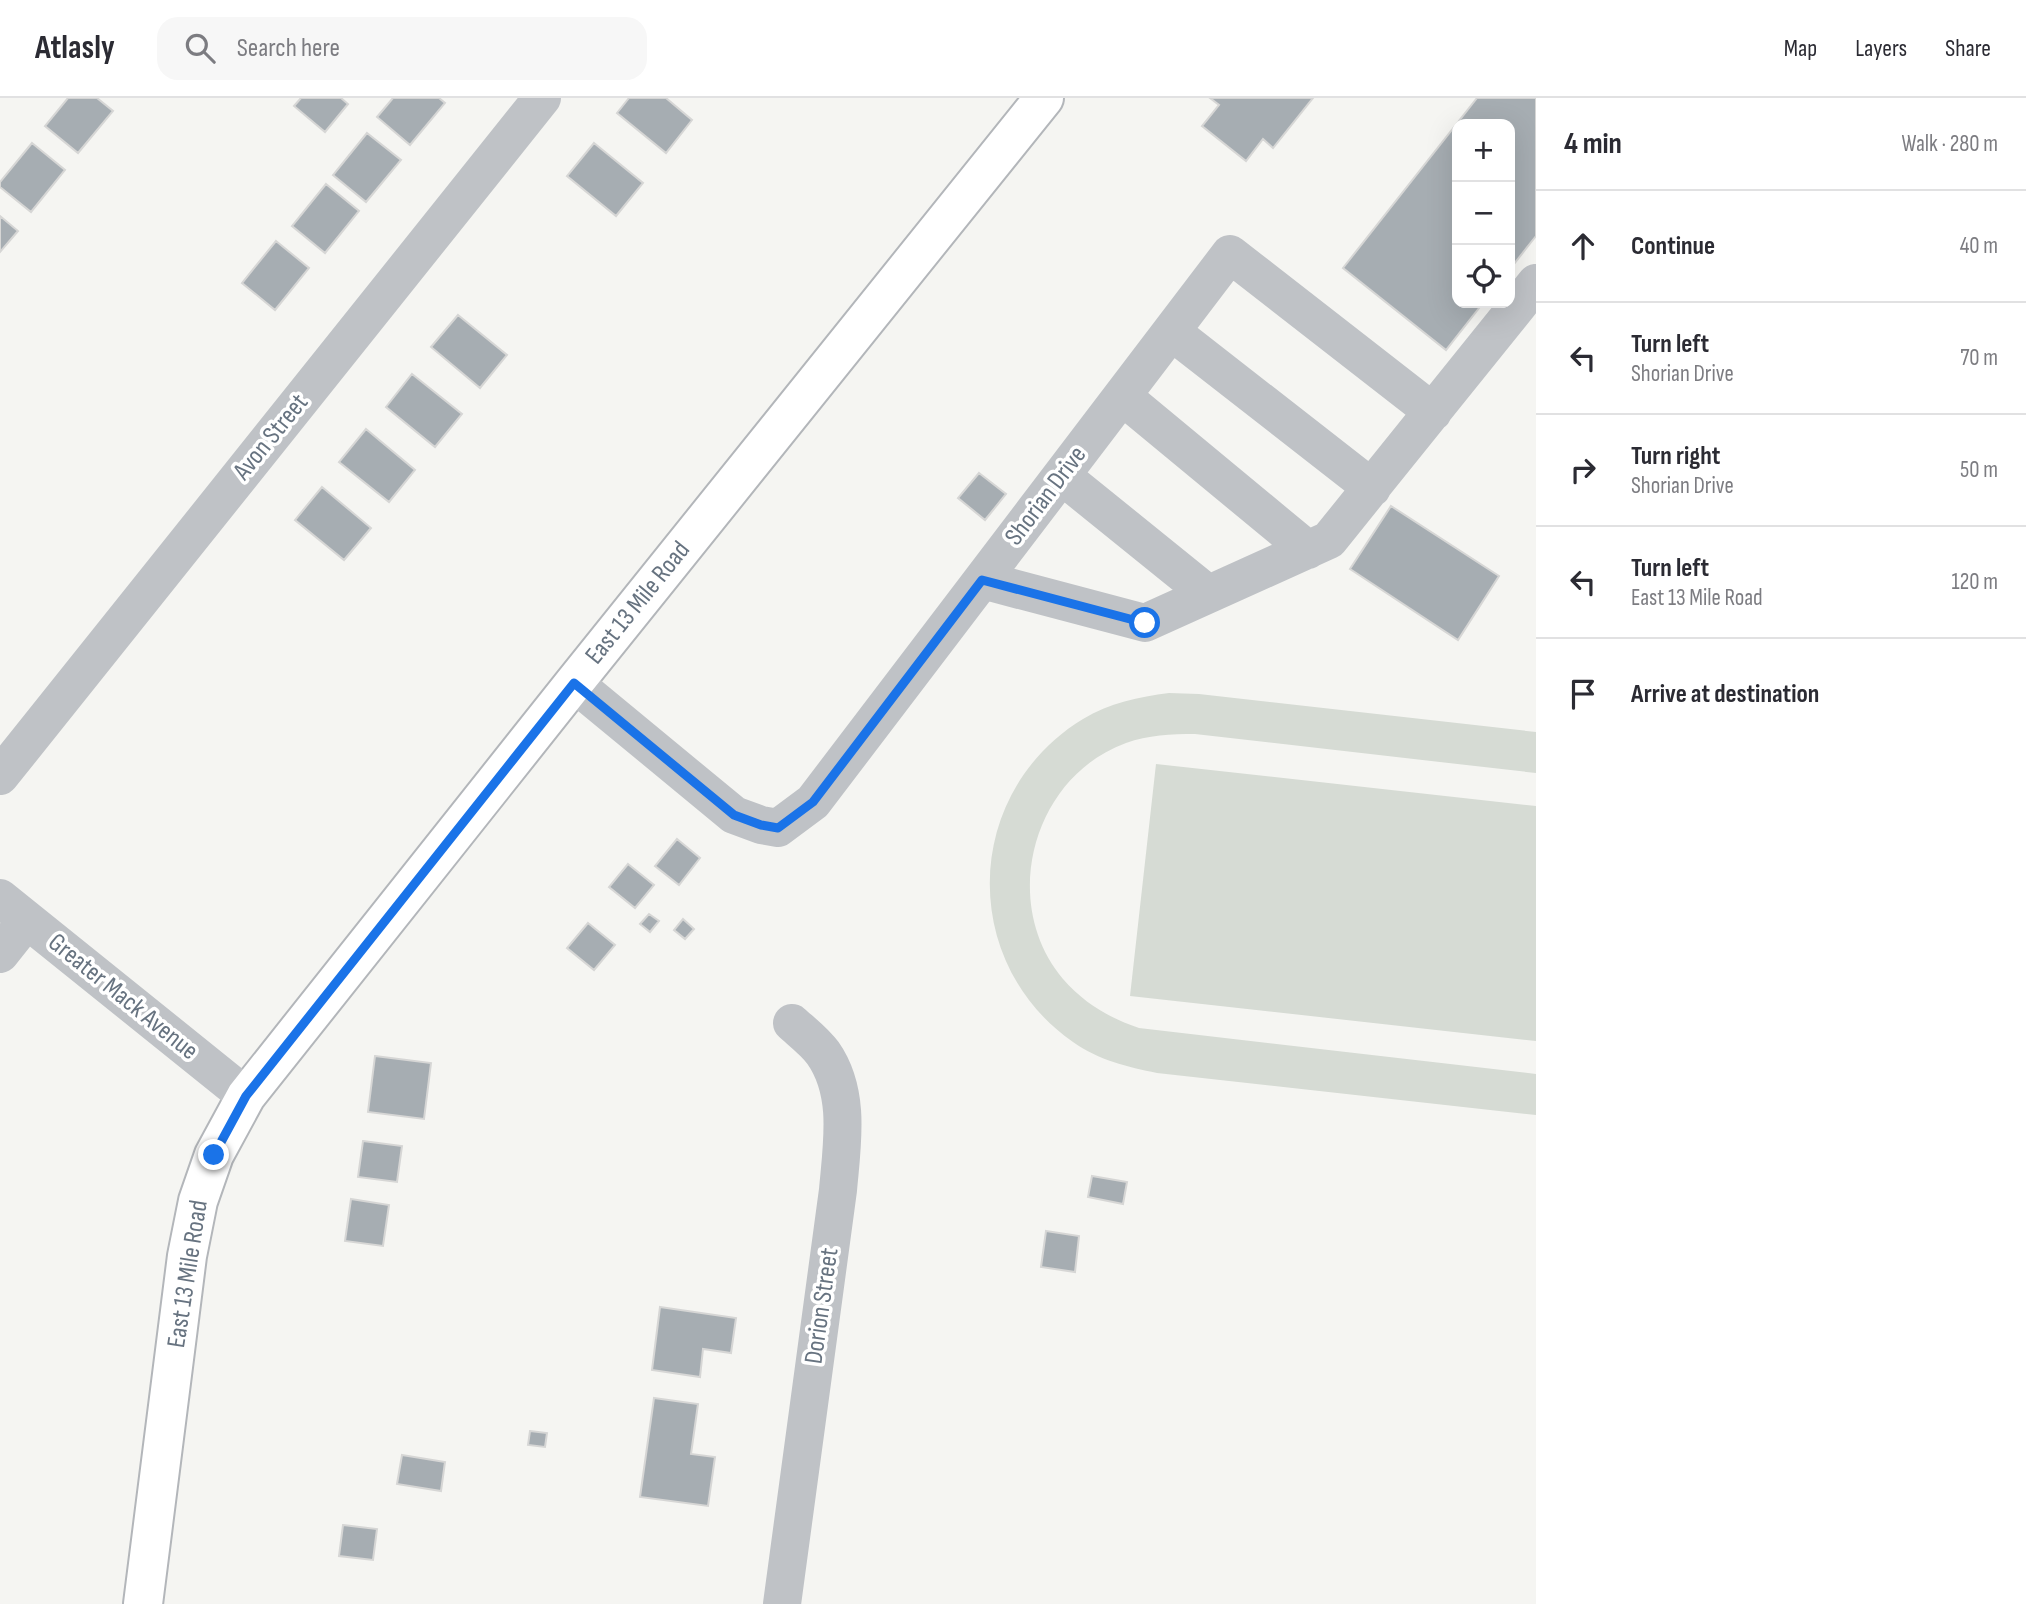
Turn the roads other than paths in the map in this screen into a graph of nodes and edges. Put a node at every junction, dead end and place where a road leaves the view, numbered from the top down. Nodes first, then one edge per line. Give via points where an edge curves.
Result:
1 (542, 98) edge
2 (1044, 98) edge
3 (1536, 283) edge
4 (1172, 332) junction
5 (1122, 396) junction
6 (1433, 412) junction
7 (1062, 476) junction
8 (1372, 488) junction
9 (1308, 550) junction
10 (982, 580) junction
11 (1208, 594) junction
12 (574, 683) junction
13 (0, 776) edge
14 (14, 909) edge
15 (0, 954) edge
16 (792, 1023) dead end
17 (246, 1096) junction
18 (143, 1604) edge
19 (782, 1604) edge

1 - 13 street, Avon Street
2 - 12 main road, East 13 Mile Road
3 - 6 street
4 - 5 street, Shorian Drive
4 - 6 street, Shorian Drive via 1230,254
4 - 8 street
5 - 7 street, Shorian Drive
5 - 9 street
6 - 8 street
7 - 10 street, Shorian Drive
7 - 11 street
8 - 9 street via 1329,540
9 - 11 street
10 - 11 street via 1145,623
10 - 12 street, Shorian Drive via 813,802 778,828 734,815
12 - 17 main road, East 13 Mile Road
14 - 15 street
14 - 17 street, Greater Mack Avenue
16 - 19 street, Dorion Street via 823,1052 839,1087 843,1125
17 - 18 main road, East 13 Mile Road via 214,1155 195,1215

